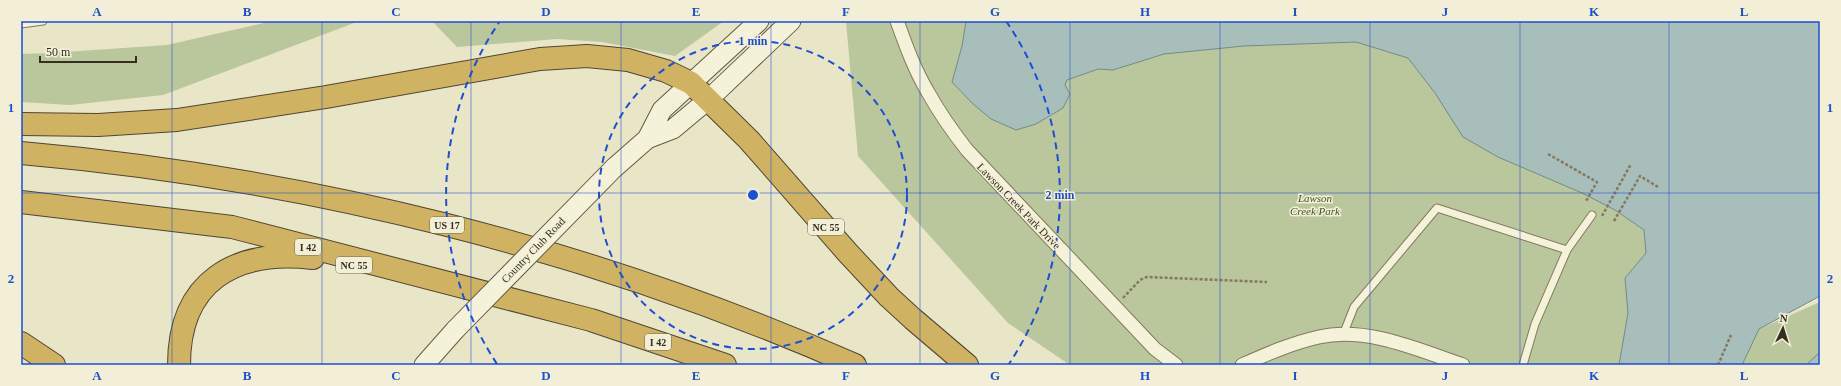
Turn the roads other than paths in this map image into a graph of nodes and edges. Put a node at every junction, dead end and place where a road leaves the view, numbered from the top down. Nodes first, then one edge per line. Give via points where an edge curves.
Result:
1 (43, 21) edge
2 (759, 21) edge
3 (791, 21) edge
4 (897, 21) edge
5 (21, 24) edge
6 (691, 83) junction
7 (709, 99) junction
8 (21, 124) edge
9 (646, 139) junction
10 (21, 153) edge
11 (21, 202) edge
12 (1592, 215) dead end
13 (1567, 250) junction
14 (591, 320) junction
15 (1344, 335) junction
16 (21, 343) edge
17 (54, 365) edge
18 (179, 365) edge
19 (424, 365) edge
20 (725, 365) edge
21 (855, 365) edge
22 (967, 365) edge
23 (1176, 365) edge
24 (1242, 365) edge
25 (1463, 365) edge
26 (1523, 365) edge

1 - 5 lane
2 - 6 main road, Country Club Road
3 - 7 main road, Country Club Road
4 - 23 street, Lawson Creek Park Drive via 928,93 963,144 989,175 1155,349
6 - 7 highway, NC 55
6 - 8 highway via 666,71 628,60 587,56 564,57 177,120 98,125
6 - 9 main road, Country Club Road via 662,110
7 - 9 main road, Country Club Road via 673,129
7 - 22 highway, NC 55 via 889,296
9 - 19 main road, Country Club Road, bridge via 614,168
10 - 21 highway, US 17 via 200,174 336,199 462,229 565,258 666,291
11 - 14 highway, I 42 via 232,227
12 - 13 lane
13 - 15 lane via 1437,208 1354,307
13 - 26 lane via 1535,324
14 - 18 highway, NC 55 via 374,269 314,258 272,256 250,260 230,268 213,279 199,294 189,311 183,331
14 - 20 highway, I 42
15 - 24 street via 1320,336 1288,345
15 - 25 street via 1356,334 1394,342
16 - 17 highway

